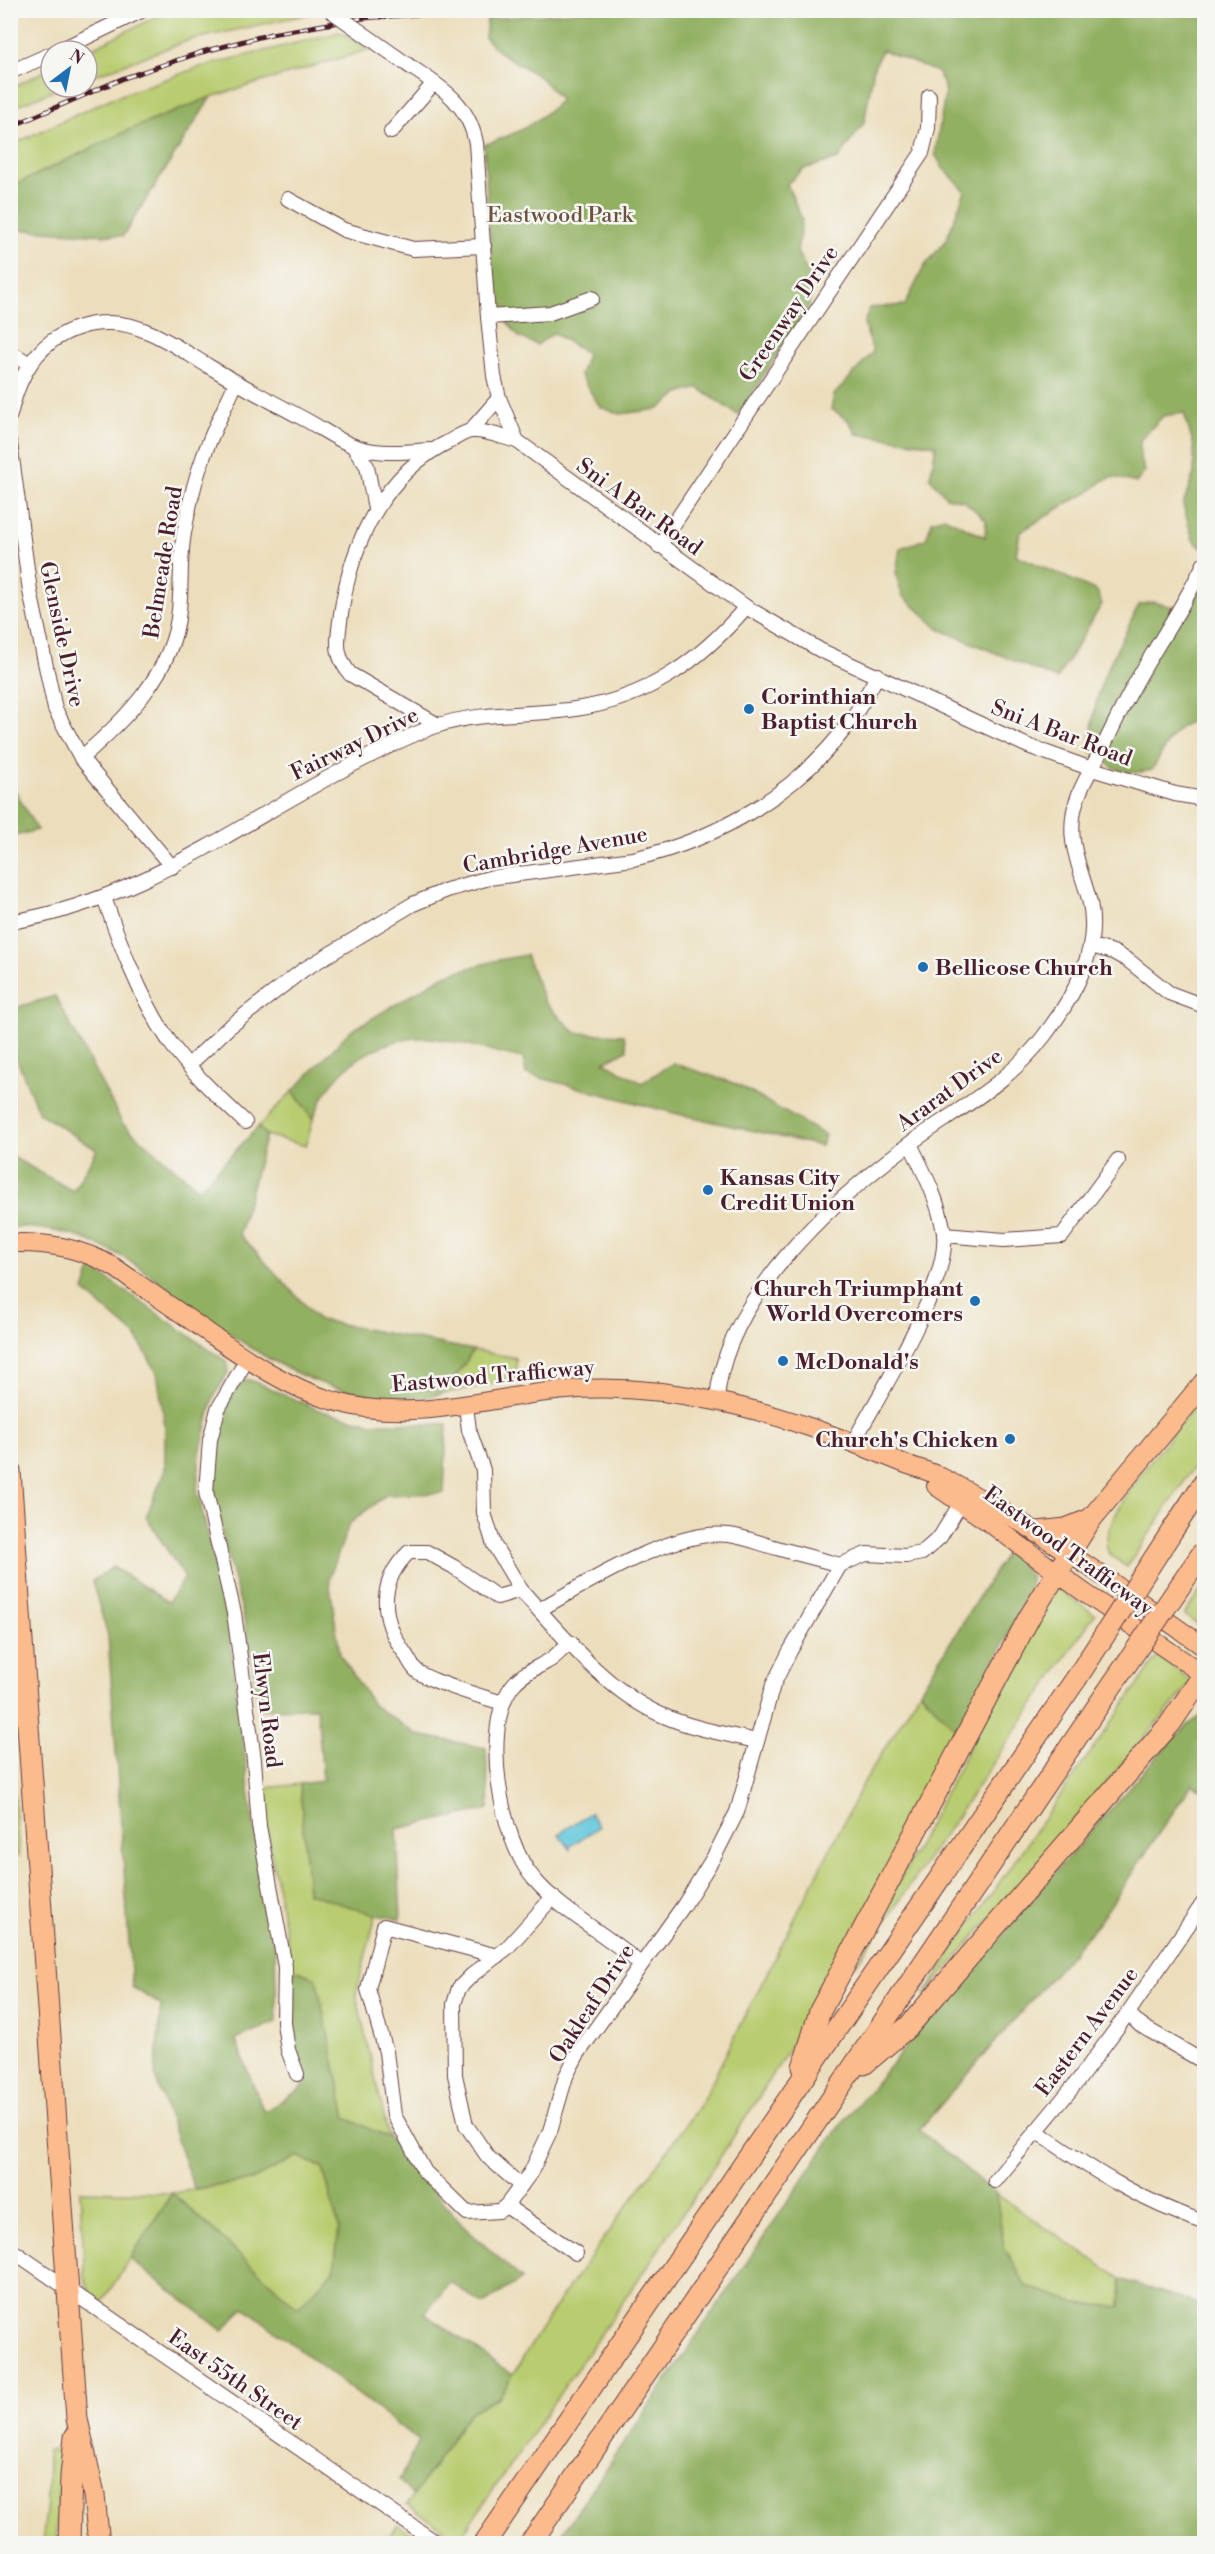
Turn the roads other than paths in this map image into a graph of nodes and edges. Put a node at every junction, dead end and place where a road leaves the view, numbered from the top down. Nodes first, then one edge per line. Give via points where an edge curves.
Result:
1 (143, 10) edge
2 (330, 10) edge
3 (83, 39) edge
4 (39, 59) edge
5 (10, 72) edge
6 (434, 83) junction
7 (929, 96) dead end
8 (391, 132) dead end
9 (288, 199) dead end
10 (484, 246) junction
11 (591, 298) dead end
12 (488, 317) junction
13 (10, 352) edge
14 (30, 364) junction
15 (236, 383) junction
16 (499, 398) junction
17 (10, 415) edge
18 (471, 430) junction
19 (517, 441) junction
20 (10, 444) edge
21 (353, 446) junction
22 (430, 450) junction
23 (375, 509) junction
24 (658, 546) junction
25 (1204, 564) edge
26 (746, 607) junction
27 (878, 675) junction
28 (438, 725) junction
29 (81, 758) junction
30 (1092, 769) junction
31 (1204, 799) edge
32 (172, 867) junction
33 (104, 897) junction
34 (10, 922) edge
35 (1091, 946) junction
36 (1204, 1006) edge
37 (189, 1065) junction
38 (245, 1122) dead end
39 (909, 1144) junction
40 (1118, 1160) dead end
41 (944, 1235) junction
42 (10, 1243) edge
43 (247, 1359) junction
44 (1204, 1383) edge
45 (717, 1401) junction
46 (466, 1406) junction
47 (854, 1442) junction
48 (905, 1464) junction
49 (10, 1470) edge
50 (1204, 1483) edge
51 (961, 1503) junction
52 (1091, 1519) junction
53 (1038, 1532) junction
54 (1204, 1551) edge
55 (1071, 1553) junction
56 (840, 1564) junction
57 (1057, 1572) junction
58 (521, 1590) junction
59 (539, 1610) junction
60 (571, 1643) junction
61 (1204, 1647) edge
62 (1204, 1674) edge
63 (1204, 1700) edge
64 (503, 1703) junction
65 (1170, 1724) junction
66 (757, 1741) junction
67 (553, 1897) junction
68 (1204, 1902) edge
69 (497, 1956) junction
70 (640, 1964) junction
71 (1128, 2013) junction
72 (1204, 2062) edge
73 (297, 2074) dead end
74 (843, 2082) junction
75 (797, 2086) junction
76 (1036, 2131) junction
77 (995, 2181) dead end
78 (521, 2186) junction
79 (506, 2206) junction
80 (1204, 2222) edge
81 (10, 2249) edge
82 (576, 2253) dead end
83 (69, 2289) junction
84 (77, 2419) junction
85 (535, 2537) edge
86 (69, 2544) edge
87 (99, 2544) edge
88 (438, 2544) edge
89 (484, 2544) edge

1 - 3 street
2 - 6 street, bridge
4 - 5 street
6 - 8 street
6 - 10 street via 458,102 473,128
7 - 24 street, Greenway Drive via 922,153
9 - 10 street via 344,230 413,249
10 - 12 street
11 - 12 street via 550,313
12 - 16 street
13 - 14 street
14 - 15 street via 63,334 83,326 108,323 157,335
14 - 17 street
15 - 21 street
15 - 29 street, Belmeade Road via 203,458 184,530 179,612 171,646 159,672 137,702
16 - 18 street
16 - 19 street
18 - 19 street
18 - 22 street
19 - 24 street, Sni A Bar Road
20 - 29 street, Glenside Drive via 30,591 55,709
21 - 22 street via 385,454
21 - 23 street via 367,466
22 - 23 street
23 - 28 street via 362,533 346,582 337,648 341,662 350,674
24 - 26 street, Sni A Bar Road
25 - 30 street, Ararat Drive via 1135,683
26 - 27 street, Sni A Bar Road via 820,650
26 - 28 street, Fairway Drive via 695,659 628,696 576,709 481,716
27 - 30 street, Sni A Bar Road via 1028,746
27 - 37 street, Cambridge Avenue via 852,718 823,754 748,814 656,854 489,879 413,904 303,970 228,1028
28 - 32 street, Fairway Drive via 304,790
29 - 32 street, Glenside Drive
30 - 31 street, Sni A Bar Road
30 - 35 street, Ararat Drive via 1078,795 1072,824 1074,857 1089,901
32 - 33 street, Fairway Drive
33 - 34 street, Fairway Drive
33 - 37 street via 145,998
35 - 36 street via 1113,952 1169,993
35 - 39 street, Ararat Drive via 1077,987 1044,1036 1015,1069
37 - 38 street
39 - 41 street via 926,1174
39 - 45 street, Ararat Drive via 829,1210 756,1296 727,1349 718,1378
40 - 41 street via 1062,1236 1004,1240
41 - 47 street via 932,1293
42 - 43 main road, Eastwood Trafficway via 65,1246 91,1254
43 - 46 main road, Eastwood Trafficway via 297,1387 335,1402 368,1408
43 - 73 street, Elwyn Road via 218,1409 208,1448 206,1492 234,1612 259,1826 285,1967 284,2023
44 - 52 highway
45 - 46 main road, Eastwood Trafficway via 650,1391 567,1390
45 - 47 main road, Eastwood Trafficway
46 - 58 street via 469,1430 483,1470 484,1513 494,1545
47 - 48 main road, Eastwood Trafficway
48 - 51 main road, Eastwood Trafficway
48 - 53 main road, Eastwood Trafficway via 939,1476
49 - 83 highway
50 - 75 highway, bridge via 1076,1679
51 - 56 street via 940,1537 922,1553 866,1554
51 - 57 main road, Eastwood Trafficway
52 - 53 highway via 1066,1529
52 - 55 highway
53 - 55 main road, Eastwood Trafficway
54 - 74 highway, bridge
55 - 57 highway
55 - 61 main road, Eastwood Trafficway
56 - 59 street via 728,1534 705,1535 619,1565
56 - 66 street, Oakleaf Drive via 773,1685
57 - 62 main road, Eastwood Trafficway
57 - 75 highway via 820,2011
58 - 59 street
58 - 64 street via 497,1597 427,1552 409,1552 397,1564 386,1593 390,1628 417,1671
59 - 60 street
60 - 64 street via 523,1676
60 - 66 street via 608,1680 646,1708 690,1726
62 - 65 highway
63 - 65 highway
64 - 67 street via 497,1770 503,1810 518,1856 535,1881
65 - 74 highway via 909,2026
66 - 70 street, Oakleaf Drive via 737,1812 684,1905
67 - 69 street
67 - 70 street
68 - 71 street, Eastern Avenue
69 - 78 street via 459,1988 454,2004 455,2075 466,2125 488,2157
69 - 79 street via 384,1926 368,1989 386,2052 394,2115 425,2172 467,2213 499,2211
70 - 78 street, Oakleaf Drive via 594,2028 566,2076 550,2131
71 - 72 street via 1140,2025
71 - 76 street, Eastern Avenue
74 - 85 highway
75 - 89 highway
76 - 77 street, Eastern Avenue
76 - 80 street via 1146,2199
78 - 79 street, Oakleaf Drive
79 - 82 street
81 - 83 street, East 55th Street
83 - 84 highway
83 - 88 street, East 55th Street
84 - 86 highway
84 - 87 highway via 94,2495

